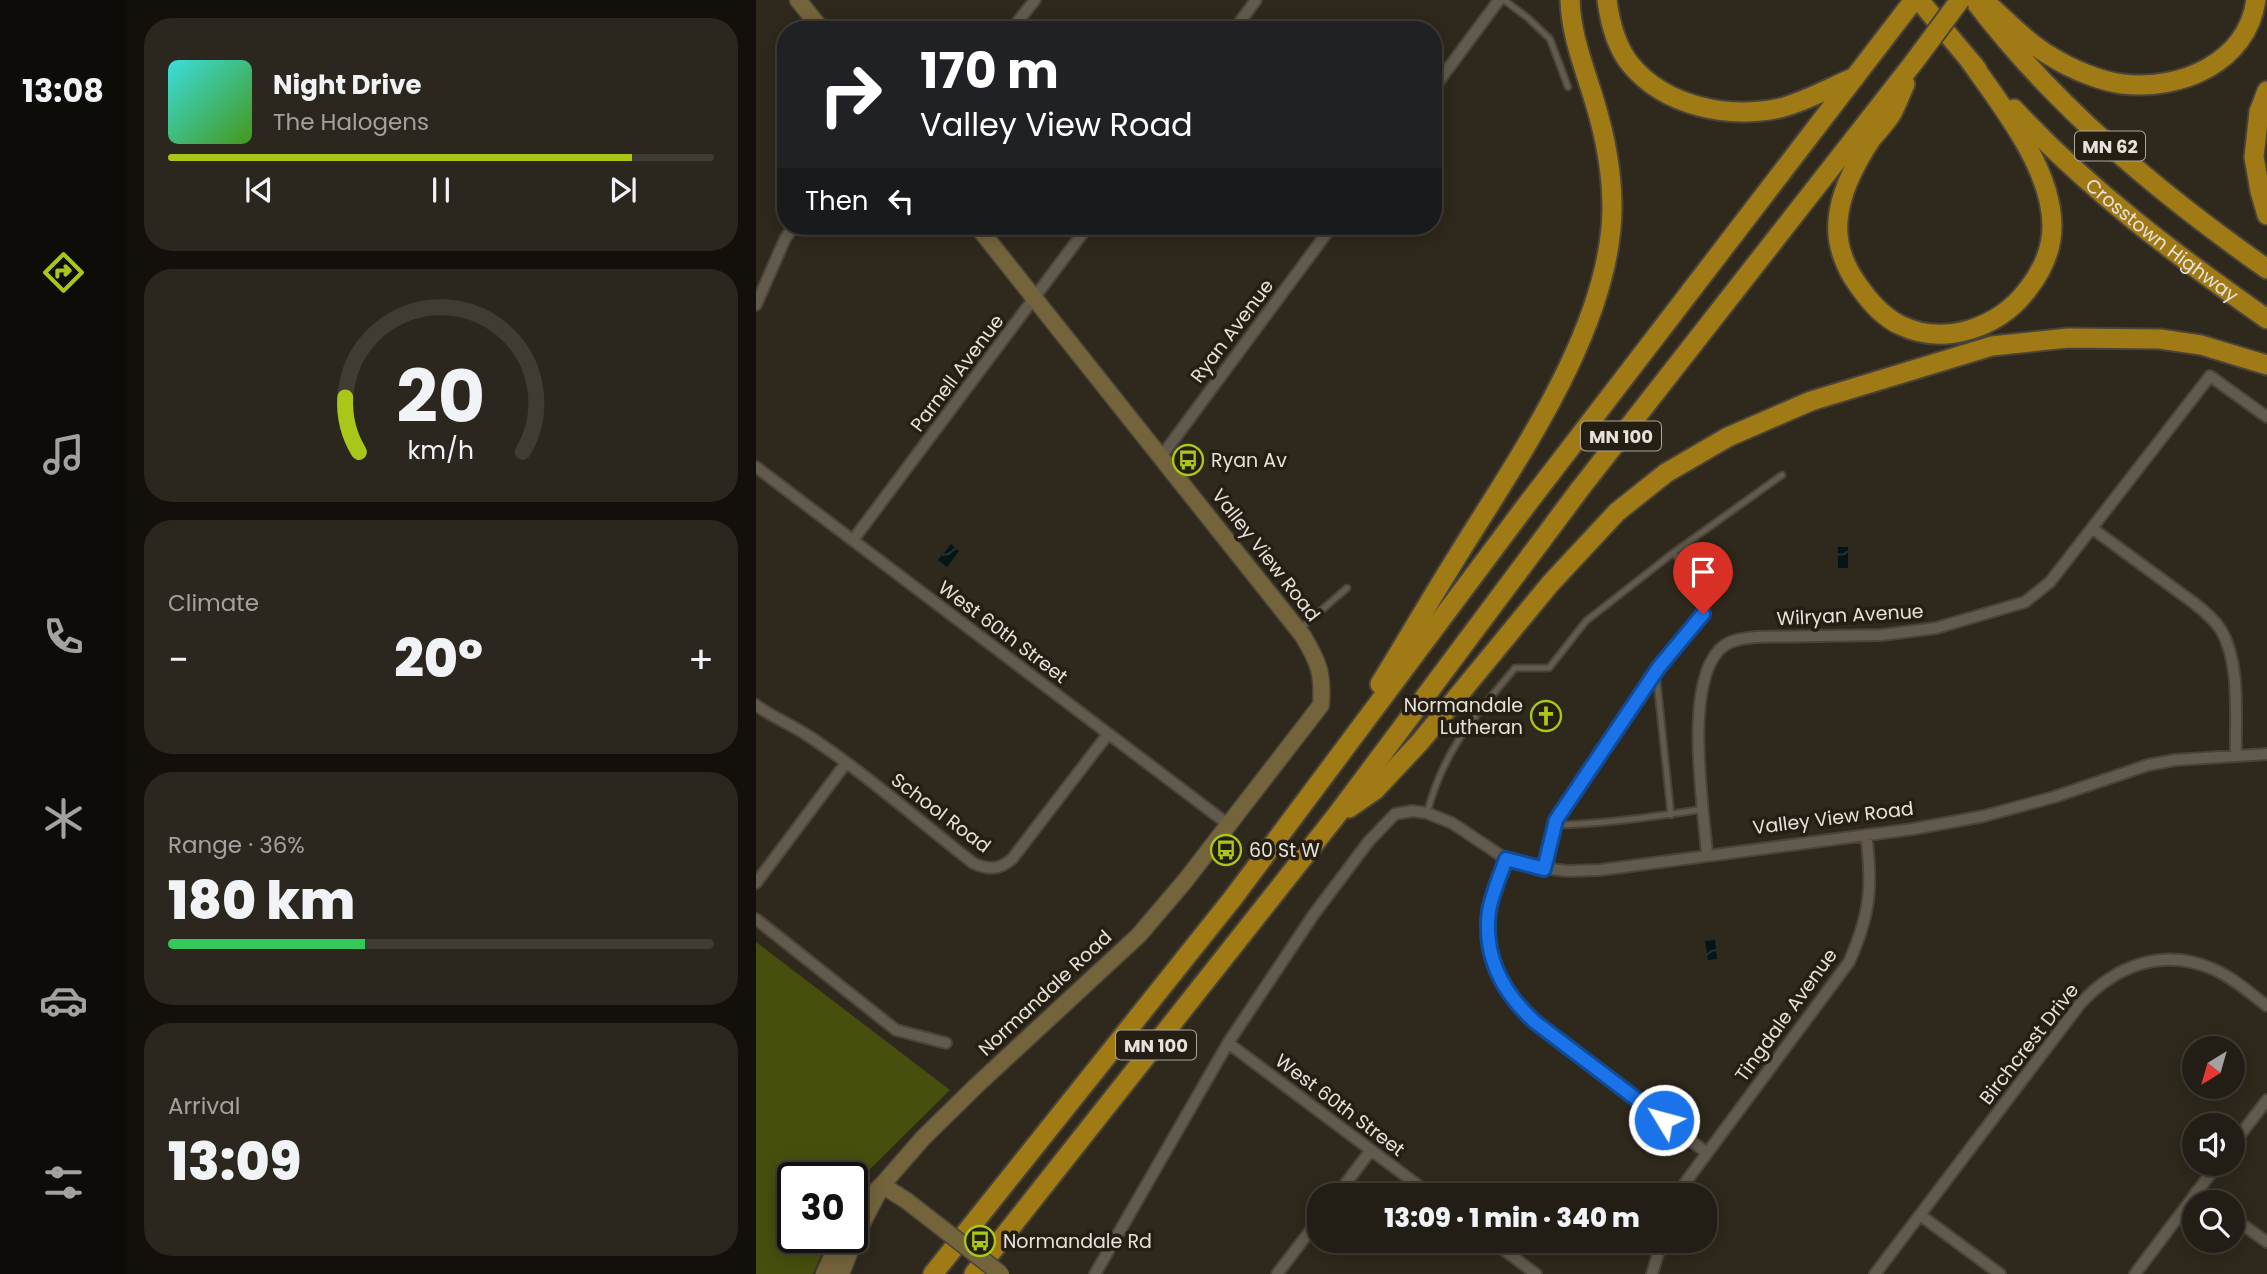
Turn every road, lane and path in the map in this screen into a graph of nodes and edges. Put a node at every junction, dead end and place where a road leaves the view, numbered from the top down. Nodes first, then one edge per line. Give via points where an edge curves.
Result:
1 (798, 0) edge
2 (1035, 0) edge
3 (1256, 0) edge
4 (1502, 0) edge
5 (1570, 0) edge
6 (1607, 0) edge
7 (1914, 0) edge
8 (1919, 0) edge
9 (1960, 0) edge
10 (1974, 0) edge
11 (1984, 0) edge
12 (2256, 0) edge
13 (814, 21) edge
14 (1018, 21) edge
15 (1241, 21) edge
16 (1970, 61) junction
17 (1914, 62) junction
18 (1442, 77) edge
19 (1856, 77) junction
20 (1568, 87) dead end
21 (2267, 91) edge
22 (2267, 215) edge
23 (788, 235) edge
24 (984, 235) edge
25 (1081, 235) edge
26 (1325, 235) edge
27 (2267, 269) edge
28 (1034, 298) junction
29 (756, 305) edge
30 (2267, 318) edge
31 (2267, 365) edge
32 (2267, 417) edge
33 (1161, 457) junction
34 (756, 467) edge
35 (1783, 475) dead end
36 (2093, 529) junction
37 (853, 540) junction
38 (1672, 552) junction
39 (1347, 588) dead end
40 (1298, 630) junction
41 (1656, 671) junction
42 (756, 705) edge
43 (1108, 734) junction
44 (2267, 754) edge
45 (2236, 755) junction
46 (846, 763) junction
47 (1320, 782) junction
48 (1704, 809) junction
49 (1427, 813) junction
50 (1671, 815) junction
51 (1336, 816) junction
52 (1229, 825) junction
53 (1555, 825) junction
54 (1866, 835) junction
55 (1707, 855) junction
56 (1506, 859) junction
57 (1544, 869) junction
58 (756, 883) edge
59 (756, 919) edge
60 (2267, 1006) edge
61 (946, 1043) dead end
62 (1228, 1043) junction
63 (2267, 1100) edge
64 (2245, 1128) edge
65 (1371, 1150) junction
66 (1707, 1153) junction
67 (2209, 1176) edge
68 (1346, 1183) edge
69 (1415, 1183) edge
70 (1685, 1183) edge
71 (882, 1185) junction
72 (2198, 1190) edge
73 (868, 1198) edge
74 (2182, 1211) edge
75 (1920, 1215) junction
76 (2245, 1226) edge
77 (1307, 1235) edge
78 (2267, 1242) edge
79 (834, 1253) edge
80 (1508, 1253) edge
81 (1658, 1253) edge
82 (824, 1274) edge
83 (841, 1274) edge
84 (933, 1274) edge
85 (974, 1274) edge
86 (1001, 1274) edge
87 (1095, 1274) edge
88 (1277, 1274) edge
89 (1536, 1274) edge
90 (1652, 1274) edge
91 (1875, 1274) edge
92 (2000, 1274) edge
93 (2135, 1274) edge

1 - 13 street
2 - 14 street
3 - 15 street
4 - 18 street
4 - 20 lane via 1550,39
5 - 47 highway via 1574,35 1602,129 1610,176 1612,222 1600,291 1552,398 1510,472
6 - 19 highway via 1616,37 1631,64 1653,84 1690,103 1730,113 1782,107
7 - 19 highway, MN 100
8 - 16 highway, Crosstown Highway / MN 62
9 - 17 highway, MN 100, bridge
10 - 27 highway, Crosstown Highway / MN 62 via 2034,71 2115,151
11 - 12 highway via 2052,57 2120,84 2147,85 2217,65 2237,47
16 - 17 highway via 2009,115 2036,164 2052,227 2044,266 2012,308 1990,323 1940,334 1902,326 1876,307 1851,275 1840,244 1838,222 1846,184 1892,114
16 - 30 highway, Crosstown Highway / MN 62 via 2091,184
17 - 51 highway, MN 100 via 1580,489
19 - 47 highway, MN 100
21 - 22 highway via 2259,112 2254,157
23 - 29 street
24 - 28 street, Valley View Road
25 - 28 street, Parnell Avenue
26 - 33 street, Ryan Avenue
28 - 33 street, Valley View Road
28 - 37 street, Parnell Avenue
31 - 51 highway via 2201,345 2160,339 2068,338 1992,346 1811,401 1728,437 1666,472 1617,512 1550,584 1411,752 1375,790
32 - 36 street, Wilryan Avenue via 2210,376
33 - 40 street, Valley View Road
34 - 37 street, West 60th Street
35 - 38 lane
36 - 45 street via 2194,603 2221,630 2233,666
36 - 48 street, Wilryan Avenue via 2050,582 2025,602 1909,633 1756,637 1726,645 1714,656 1700,695
37 - 43 street, West 60th Street
38 - 41 lane via 1708,596 1703,614
38 - 49 lane via 1586,621 1549,668 1515,668 1456,742 1443,764
39 - 40 lane
40 - 52 street, Valley View Road via 1322,672 1321,705
41 - 50 lane
41 - 53 lane
42 - 46 street, School Road
43 - 46 street, School Road via 1012,859 993,869 973,863
43 - 52 street, West 60th Street
44 - 45 street, Valley View Road
45 - 54 street, Valley View Road via 2148,765 1984,816
46 - 58 street
47 - 84 highway, MN 100
48 - 50 lane
48 - 55 street, Wilryan Avenue
49 - 56 street, Valley View Road via 1452,823
49 - 62 street, Valley View Road via 1395,814 1369,841
50 - 53 lane
51 - 85 highway, MN 100
52 - 71 street, Normandale Road via 1139,935 923,1138
53 - 57 lane
54 - 55 street, Valley View Road
54 - 66 street, Tingdale Avenue via 1868,911 1849,962
55 - 57 street, Valley View Road via 1600,870
56 - 57 street, Valley View Road
56 - 66 street via 1489,911 1489,937 1493,962 1516,1005
59 - 61 street via 896,1030
60 - 75 street, Birchcrest Drive via 2214,969 2190,961 2141,963 2118,972 2097,985 2080,1004
62 - 65 street, West 60th Street
62 - 87 street
63 - 64 street
65 - 68 street
65 - 69 street, West 60th Street
66 - 70 street, Tingdale Avenue
67 - 72 street
71 - 73 street, Normandale Road
71 - 83 street, Normandale Road
71 - 86 street, bridge
74 - 93 street
75 - 91 street, Birchcrest Drive
75 - 92 street
76 - 78 street
77 - 88 street
79 - 82 street
80 - 89 street
81 - 90 street

